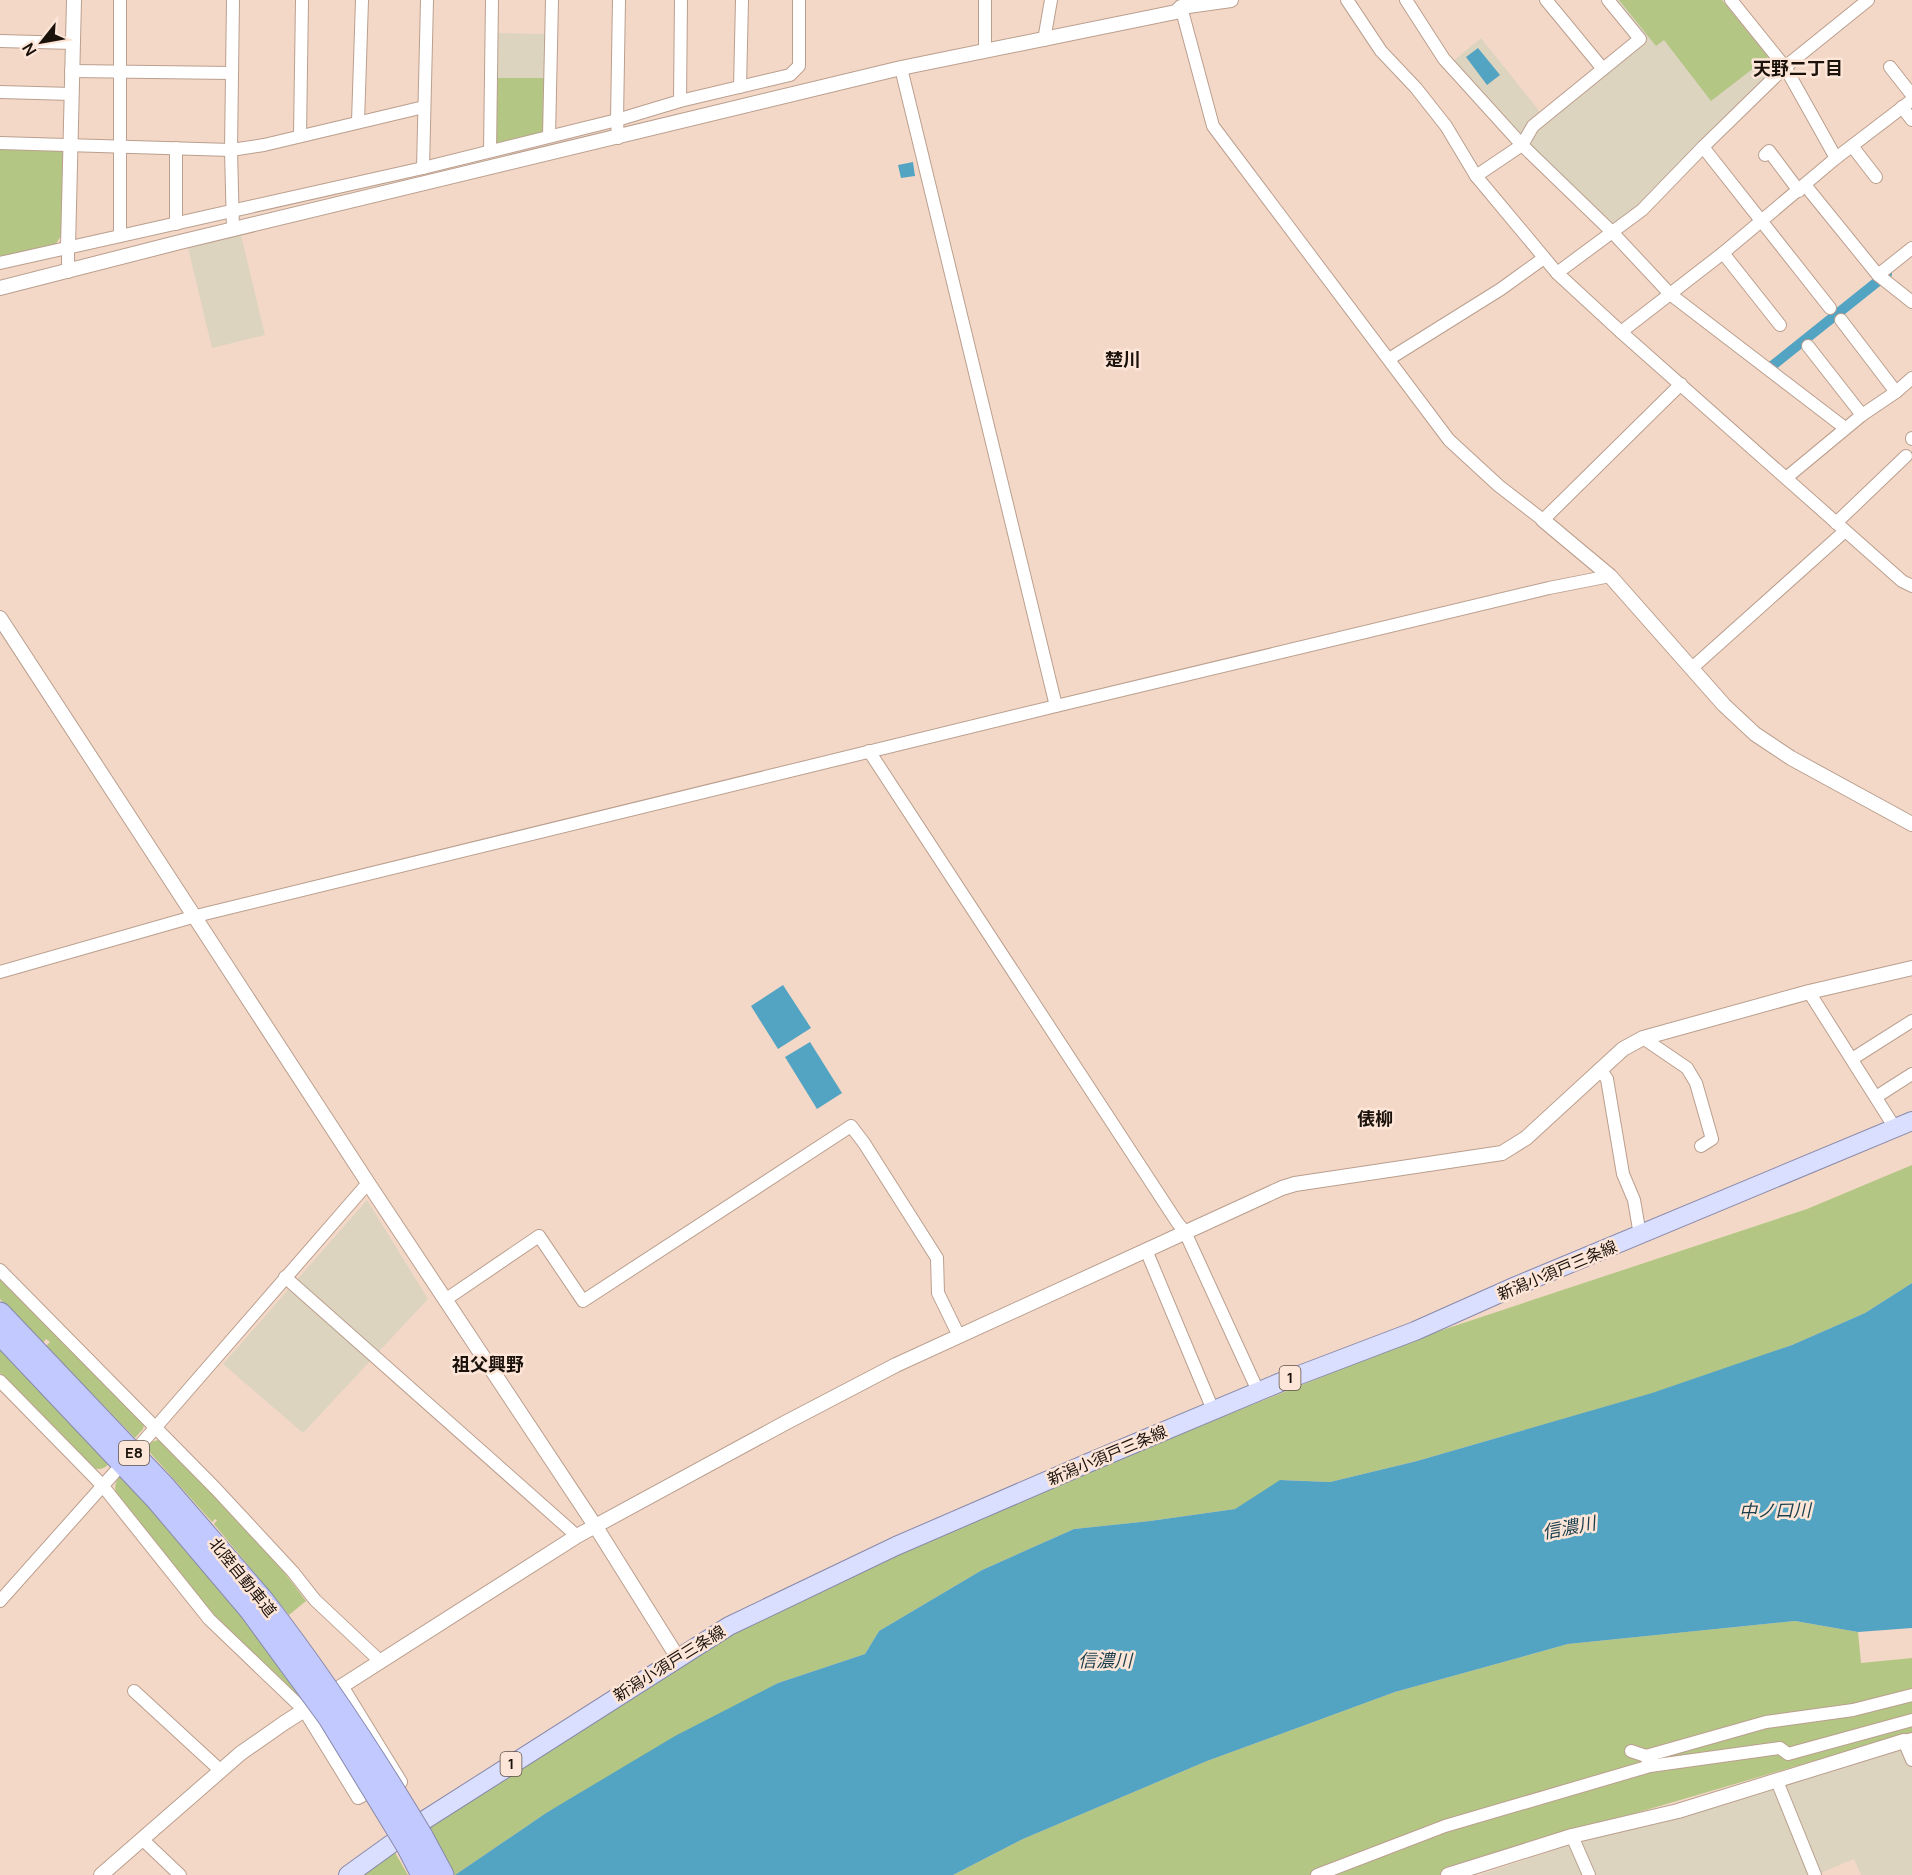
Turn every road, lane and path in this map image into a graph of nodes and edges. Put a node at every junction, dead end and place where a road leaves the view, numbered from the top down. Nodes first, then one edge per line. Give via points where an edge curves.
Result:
1 (74, 0) edge
2 (120, 0) edge
3 (233, 0) edge
4 (302, 0) edge
5 (362, 0) edge
6 (427, 0) edge
7 (492, 0) edge
8 (552, 0) edge
9 (619, 0) edge
10 (681, 0) edge
11 (742, 0) edge
12 (799, 0) edge
13 (985, 0) edge
14 (1051, 0) edge
15 (1232, 0) edge
16 (1347, 0) edge
17 (1406, 0) edge
18 (1546, 0) edge
19 (1608, 0) edge
20 (1731, 0) edge
21 (1868, 0) edge
22 (1177, 6) edge
23 (1044, 40) junction
24 (0, 41) edge
25 (73, 42) junction
26 (985, 51) junction
27 (1890, 66) dead end
28 (1785, 67) junction
29 (901, 68) junction
30 (1603, 69) junction
31 (71, 70) junction
32 (119, 71) junction
33 (232, 73) junction
34 (740, 87) junction
35 (0, 92) edge
36 (72, 94) junction
37 (1912, 95) edge
38 (680, 101) junction
39 (1907, 103) edge
40 (424, 107) junction
41 (617, 120) junction
42 (1912, 120) edge
43 (358, 122) junction
44 (300, 136) junction
45 (549, 136) junction
46 (618, 138) junction
47 (0, 143) edge
48 (1522, 145) junction
49 (70, 146) junction
50 (1852, 146) junction
51 (119, 147) junction
52 (1703, 147) junction
53 (176, 148) junction
54 (231, 150) junction
55 (490, 151) junction
56 (1765, 154) dead end
57 (1836, 158) junction
58 (423, 168) junction
59 (1476, 176) junction
60 (1876, 177) dead end
61 (1802, 188) junction
62 (232, 212) junction
63 (1760, 221) junction
64 (176, 224) junction
65 (233, 230) junction
66 (1613, 233) junction
67 (120, 236) junction
68 (68, 247) junction
69 (1912, 248) edge
70 (1723, 253) junction
71 (1544, 258) junction
72 (0, 263) edge
73 (68, 272) junction
74 (1557, 273) junction
75 (1878, 275) junction
76 (0, 288) edge
77 (1670, 294) junction
78 (1912, 302) edge
79 (1830, 308) dead end
80 (1841, 320) dead end
81 (1780, 325) dead end
82 (1621, 332) junction
83 (1809, 346) dead end
84 (1389, 359) junction
85 (1912, 378) edge
86 (1681, 384) junction
87 (1896, 392) junction
88 (1862, 415) junction
89 (1845, 428) junction
90 (1906, 456) dead end
91 (1786, 478) junction
92 (1543, 520) junction
93 (1841, 527) junction
94 (1610, 576) junction
95 (1912, 586) edge
96 (0, 618) edge
97 (1692, 668) junction
98 (1056, 706) junction
99 (869, 752) junction
100 (1912, 824) edge
101 (196, 916) junction
102 (1912, 968) edge
103 (0, 972) edge
104 (1809, 992) junction
105 (1912, 1021) edge
106 (1643, 1038) junction
107 (1852, 1059) junction
108 (1600, 1069) junction
109 (1912, 1074) edge
110 (1876, 1097) junction
111 (1904, 1125) edge
112 (1701, 1146) dead end
113 (368, 1183) junction
114 (1185, 1232) junction
115 (1640, 1235) junction
116 (1146, 1250) junction
117 (0, 1270) edge
118 (285, 1277) junction
119 (445, 1300) junction
120 (0, 1313) edge
121 (0, 1334) edge
122 (959, 1336) junction
123 (0, 1381) edge
124 (1258, 1391) junction
125 (1213, 1410) junction
126 (154, 1427) junction
127 (142, 1443) dead end
128 (115, 1472) dead end
129 (102, 1485) junction
130 (596, 1527) junction
131 (577, 1536) junction
132 (0, 1601) edge
133 (256, 1604) junction
134 (678, 1658) junction
135 (380, 1661) junction
136 (342, 1686) junction
137 (134, 1691) dead end
138 (1912, 1695) edge
139 (304, 1710) junction
140 (1912, 1720) edge
141 (1908, 1740) edge
142 (1631, 1751) dead end
143 (1912, 1760) edge
144 (1648, 1761) junction
145 (221, 1772) junction
146 (397, 1775) junction
147 (1777, 1781) junction
148 (423, 1821) junction
149 (1572, 1836) junction
150 (142, 1839) junction
151 (100, 1875) edge
152 (180, 1875) edge
153 (348, 1875) edge
154 (422, 1875) edge
155 (443, 1875) edge
156 (1317, 1875) edge
157 (1448, 1875) edge
158 (1588, 1875) edge
159 (1815, 1875) edge

1 - 25 street
2 - 32 street
3 - 33 street
4 - 44 street
5 - 43 street
6 - 40 street
7 - 55 street
8 - 45 street
9 - 41 street
10 - 38 street
11 - 34 street
12 - 34 street via 799,66 790,75
13 - 26 street
14 - 23 street
15 - 22 street
16 - 59 street via 1381,51 1446,126
17 - 48 street via 1444,59
18 - 30 street
19 - 30 street via 1640,39
20 - 28 street
21 - 28 street
22 - 23 street
22 - 84 street via 1214,126
23 - 26 street
24 - 25 street
25 - 31 street
26 - 29 street
27 - 37 street
28 - 52 street
28 - 57 street
29 - 46 street
29 - 98 street
30 - 48 street via 1533,126
31 - 32 street
31 - 36 street
32 - 33 street
32 - 51 street
33 - 54 street
34 - 38 street
35 - 36 street
36 - 49 street
38 - 41 street
39 - 42 street
39 - 50 street
40 - 43 street
40 - 58 street
41 - 45 street
41 - 46 street
43 - 44 street
44 - 54 street
45 - 55 street
46 - 65 street
47 - 49 street
48 - 59 street
48 - 66 street
49 - 51 street
49 - 68 street
50 - 57 street
50 - 60 street
51 - 53 street
51 - 67 street
52 - 63 street
52 - 66 street via 1642,210
53 - 54 street
53 - 64 street
54 - 62 street
55 - 58 street
56 - 61 street via 1769,151
57 - 61 street
58 - 62 street
59 - 71 street
61 - 63 street
61 - 75 street
62 - 64 street
62 - 65 street
63 - 70 street
63 - 79 street
64 - 67 street
65 - 73 street
66 - 74 street
66 - 77 street
67 - 68 street
68 - 72 street
68 - 73 street
69 - 75 street
70 - 77 street
70 - 81 street
71 - 74 street
71 - 84 street
73 - 76 street
74 - 82 street
75 - 78 street
77 - 82 street
77 - 89 street
80 - 87 street
82 - 86 street
83 - 88 street
84 - 92 street via 1449,440
85 - 87 street
86 - 91 street
86 - 92 street
87 - 88 street
88 - 89 street
89 - 91 street
90 - 93 street
91 - 93 street
92 - 94 street
93 - 95 street
93 - 97 street
94 - 97 street
94 - 98 street
96 - 101 street
97 - 100 street via 1755,734
98 - 99 street
99 - 101 street
99 - 114 street
101 - 103 street
101 - 113 street
102 - 104 street
104 - 106 street
104 - 107 street
105 - 107 street
106 - 108 street
106 - 112 street via 1687,1068 1696,1083 1712,1139
107 - 110 street
108 - 114 street via 1526,1138 1502,1153 1295,1184
108 - 115 street via 1607,1079 1623,1174 1634,1200
109 - 110 street
110 - 111 street
111 - 115 main road, 新潟小須戸三条線 / 1
113 - 118 street
113 - 119 street
114 - 116 street
114 - 124 street
115 - 124 main road, 新潟小須戸三条線 / 1 via 1415,1331
116 - 122 street
116 - 125 street
117 - 126 street
118 - 126 street
118 - 131 street
119 - 122 street via 539,1236 583,1301 851,1126 937,1258 938,1293
119 - 130 street
120 - 133 highway, 北陸自動車道 / E8 via 159,1480
121 - 133 highway, 北陸自動車道 / E8
122 - 130 street via 785,1423
123 - 129 street
124 - 125 main road, 新潟小須戸三条線 / 1
125 - 134 main road, 新潟小須戸三条線 / 1 via 896,1545 729,1626
126 - 127 street
126 - 135 street via 216,1489 315,1600
128 - 129 street
129 - 132 street
129 - 139 street via 209,1619
130 - 131 street
130 - 134 street
131 - 135 street
133 - 154 highway, 北陸自動車道 / E8, bridge via 367,1778
133 - 155 highway, 北陸自動車道 / E8, bridge via 304,1653 344,1709
134 - 148 main road, 新潟小須戸三条線 / 1
135 - 136 street
136 - 139 street
136 - 146 street
137 - 145 street
138 - 144 street via 1853,1710 1767,1722
139 - 145 street
139 - 146 street via 358,1798
140 - 144 street via 1788,1754 1780,1748
141 - 143 street
141 - 147 street
142 - 144 street
144 - 156 street via 1445,1826
145 - 150 street
146 - 148 street
147 - 149 street via 1678,1811
147 - 159 street
148 - 153 main road, 新潟小須戸三条線 / 1
149 - 157 street
149 - 158 street
150 - 151 street
150 - 152 street

